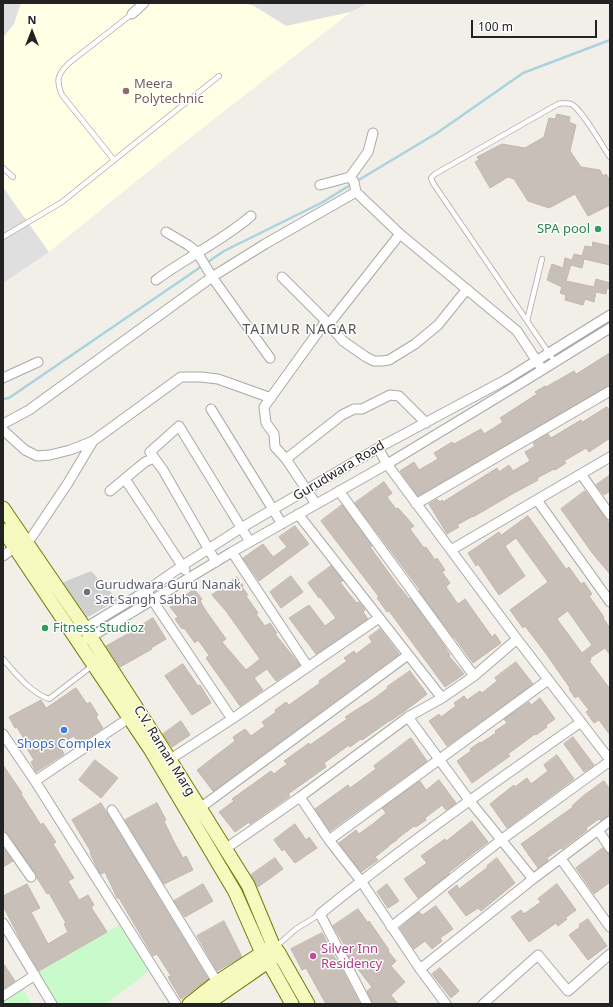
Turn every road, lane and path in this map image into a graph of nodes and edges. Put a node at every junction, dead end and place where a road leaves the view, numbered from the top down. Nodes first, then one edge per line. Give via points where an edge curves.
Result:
1 (143, 4) edge
2 (132, 14) joint
3 (219, 76) dead end
4 (373, 133) dead end
5 (610, 157) edge
6 (114, 160) junction
7 (3, 168) edge
8 (13, 177) dead end
9 (320, 185) dead end
10 (354, 185) junction
11 (251, 216) dead end
12 (166, 232) dead end
13 (400, 234) junction
14 (3, 237) edge
15 (197, 252) junction
16 (542, 259) dead end
17 (212, 277) junction
18 (282, 277) dead end
19 (156, 280) dead end
20 (467, 289) junction
21 (610, 315) edge
22 (527, 321) junction
23 (327, 322) junction
24 (610, 328) edge
25 (549, 354) junction
26 (270, 358) dead end
27 (537, 361) junction
28 (38, 362) dead end
29 (555, 362) junction
30 (543, 370) junction
31 (3, 378) edge
32 (610, 391) edge
33 (271, 398) junction
34 (212, 409) dead end
35 (426, 423) junction
36 (3, 424) edge
37 (3, 430) edge
38 (93, 441) junction
39 (378, 448) junction
40 (610, 457) edge
41 (154, 458) junction
42 (286, 459) junction
43 (387, 464) junction
44 (581, 474) junction
45 (125, 479) junction
46 (306, 490) junction
47 (110, 491) dead end
48 (340, 491) junction
49 (537, 500) junction
50 (316, 504) junction
51 (416, 504) junction
52 (3, 508) edge
53 (273, 510) junction
54 (298, 514) junction
55 (610, 515) edge
56 (282, 524) junction
57 (242, 528) junction
58 (3, 530) edge
59 (250, 542) junction
60 (28, 544) junction
61 (14, 547) junction
62 (208, 549) junction
63 (451, 550) junction
64 (232, 552) junction
65 (3, 556) edge
66 (216, 562) junction
67 (182, 566) junction
68 (190, 577) junction
69 (146, 591) junction
70 (152, 600) junction
71 (610, 602) edge
72 (379, 618) junction
73 (82, 636) junction
74 (517, 639) junction
75 (408, 655) junction
76 (3, 659) edge
77 (93, 665) junction
78 (308, 667) junction
79 (474, 676) junction
80 (548, 680) junction
81 (442, 698) junction
82 (408, 717) junction
83 (129, 718) junction
84 (232, 719) junction
85 (581, 722) junction
86 (3, 734) edge
87 (439, 759) junction
88 (169, 760) junction
89 (610, 761) edge
90 (35, 781) junction
91 (300, 797) junction
92 (469, 800) junction
93 (200, 808) junction
94 (112, 810) dead end
95 (610, 821) edge
96 (598, 830) junction
97 (3, 837) edge
98 (329, 840) junction
99 (501, 840) junction
100 (610, 848) edge
101 (225, 849) junction
102 (561, 859) junction
103 (31, 877) dead end
104 (533, 880) junction
105 (361, 881) junction
106 (320, 914) junction
107 (3, 923) edge
108 (391, 927) junction
109 (610, 927) edge
110 (271, 953) junction
111 (610, 954) edge
112 (420, 969) junction
113 (35, 975) junction
114 (217, 982) junction
115 (3, 996) edge
116 (52, 1004) edge
117 (176, 1004) edge
118 (189, 1004) edge
119 (207, 1004) edge
120 (292, 1004) edge
121 (308, 1004) edge
122 (367, 1004) edge
123 (446, 1004) edge
124 (483, 1004) edge

1 - 2 street
2 - 6 lane via 69,63 58,77 62,95
3 - 6 lane
4 - 10 street
5 - 22 lane via 580,113 571,104 564,103 558,104 432,176 433,183
6 - 14 lane via 62,202
7 - 8 lane
9 - 10 street
10 - 13 street
10 - 17 street
11 - 15 street via 236,229
12 - 15 street
13 - 20 street
13 - 23 street
15 - 17 street
15 - 19 street
16 - 22 lane
17 - 26 street
17 - 36 street via 29,410
18 - 23 street
20 - 23 street via 438,325 389,360 374,361 360,353 343,341
20 - 27 street via 517,331
21 - 25 street, Gurudwara Road
22 - 25 lane
23 - 33 street
24 - 29 street
25 - 27 street, Gurudwara Road
25 - 29 lane
27 - 30 street
27 - 35 street, Gurudwara Road
28 - 31 street
29 - 30 street
30 - 43 street
32 - 51 street
33 - 38 street via 218,379 181,377
33 - 42 street via 264,407 266,423 274,434 275,447
34 - 53 street
35 - 39 street, Gurudwara Road
35 - 42 street via 399,396 390,394 362,409 354,409 342,415
37 - 38 street via 25,450 37,456 63,452
38 - 60 street
39 - 43 street
39 - 46 street, Gurudwara Road
40 - 44 street
41 - 45 street via 145,462
41 - 57 street via 150,452 179,426
41 - 62 street
42 - 46 street
43 - 48 street
43 - 51 street
44 - 49 street
44 - 55 street
45 - 47 street
45 - 67 street
46 - 50 street
46 - 53 street, Gurudwara Road
48 - 50 street
48 - 79 street
49 - 63 street
49 - 71 street
50 - 54 street
51 - 63 street
52 - 60 main road, C.V. Raman Marg
53 - 56 street
53 - 57 street, Gurudwara Road
54 - 56 street
54 - 72 street
56 - 59 street
57 - 59 street
57 - 62 street, Gurudwara Road
58 - 61 main road, C.V. Raman Marg
59 - 64 street
60 - 73 main road, C.V. Raman Marg
61 - 65 street
61 - 73 main road, C.V. Raman Marg
62 - 66 street
62 - 67 street, Gurudwara Road
63 - 74 street
64 - 66 street
64 - 78 street
66 - 68 street
67 - 68 street
67 - 69 street, Gurudwara Road
68 - 70 street
69 - 70 street
69 - 73 street, Gurudwara Road
70 - 73 street
70 - 84 street
72 - 75 street
72 - 78 street
73 - 77 main road, C.V. Raman Marg
73 - 88 main road, C.V. Raman Marg
74 - 79 street
74 - 80 street
75 - 81 street
75 - 93 street
76 - 77 lane via 38,695 50,699
77 - 83 main road, C.V. Raman Marg
78 - 84 street
79 - 81 street
80 - 85 street
80 - 87 street
81 - 82 street
82 - 87 street
82 - 91 street
83 - 90 street
83 - 110 main road, C.V. Raman Marg
84 - 88 street
85 - 89 street
85 - 92 street
86 - 90 street
87 - 92 street
87 - 98 street
88 - 93 main road, C.V. Raman Marg
89 - 99 street
90 - 117 street
91 - 98 street
91 - 101 street
92 - 99 street
92 - 105 street
93 - 101 main road, C.V. Raman Marg
94 - 114 street
95 - 96 street
96 - 100 street
96 - 102 street
97 - 103 street
98 - 105 street
99 - 104 street
99 - 108 street
101 - 110 main road, C.V. Raman Marg via 248,885
102 - 104 street
102 - 109 street
104 - 112 street
105 - 106 street
105 - 108 street
106 - 110 lane via 296,929
106 - 122 street
107 - 113 street
108 - 112 street
110 - 114 main road
110 - 119 main road
110 - 120 main road, C.V. Raman Marg
110 - 121 main road, C.V. Raman Marg
111 - 124 street via 568,991 538,955
112 - 123 street
113 - 115 street
113 - 116 street
114 - 118 main road

